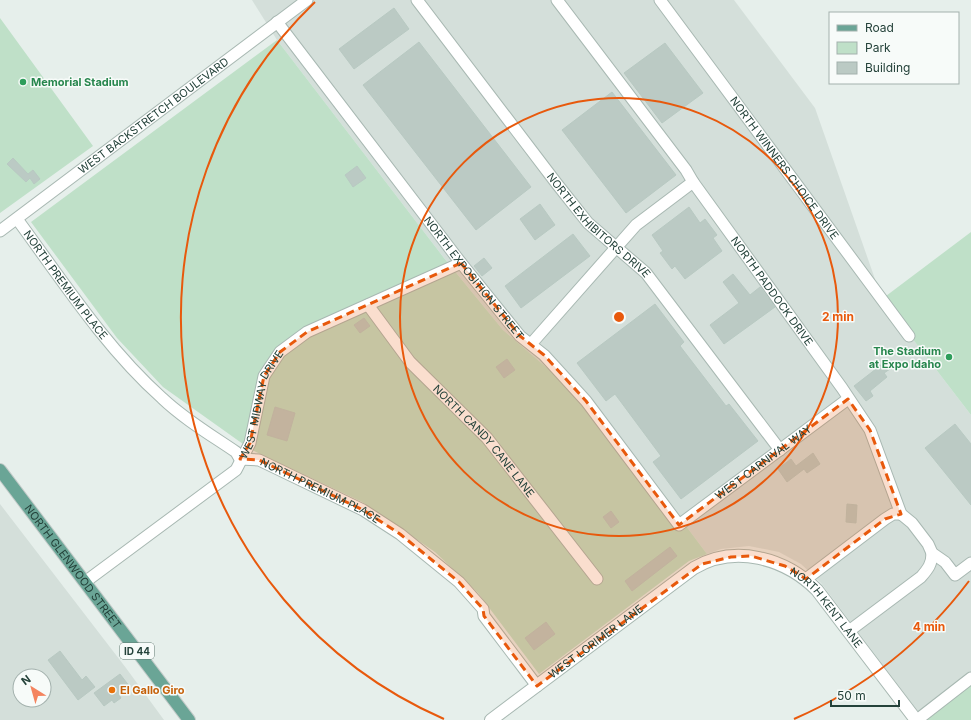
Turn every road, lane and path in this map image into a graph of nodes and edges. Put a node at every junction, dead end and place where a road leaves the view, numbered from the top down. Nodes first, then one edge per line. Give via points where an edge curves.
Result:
1 (307, 0) edge
2 (417, 0) edge
3 (557, 0) edge
4 (660, 0) edge
5 (277, 22) junction
6 (693, 182) junction
7 (17, 218) junction
8 (0, 230) edge
9 (615, 248) junction
10 (461, 263) junction
11 (368, 305) junction
12 (909, 336) dead end
13 (532, 344) junction
14 (848, 399) junction
15 (780, 450) junction
16 (240, 459) junction
17 (0, 470) edge
18 (901, 514) junction
19 (679, 525) joint
20 (932, 553) junction
21 (971, 563) edge
22 (702, 564) joint
23 (597, 579) dead end
24 (806, 579) junction
25 (85, 582) junction
26 (849, 631) junction
27 (971, 678) edge
28 (537, 686) junction
29 (189, 720) edge
30 (491, 720) edge
31 (917, 720) edge

1 - 5 street, WEST BACKSTRETCH BOULEVARD
2 - 9 street, NORTH EXHIBITORS DRIVE via 588,223
3 - 6 street, NORTH PADDOCK DRIVE
4 - 12 street, NORTH WINNERS CHOICE DRIVE
5 - 7 street, WEST BACKSTRETCH BOULEVARD
5 - 10 street, NORTH EXPOSITION STREET
6 - 9 street via 636,225
6 - 14 street, NORTH PADDOCK DRIVE
7 - 8 street, WEST BACKSTRETCH BOULEVARD
7 - 16 street, NORTH PREMIUM PLACE via 109,344 162,399 236,452
9 - 13 street
9 - 15 street, NORTH EXHIBITORS DRIVE via 646,273
10 - 11 street, WEST MIDWAY DRIVE
10 - 13 street, NORTH EXPOSITION STREET via 520,336
11 - 16 street, WEST MIDWAY DRIVE via 307,332 280,352 264,376 250,443
11 - 23 street, NORTH CANDY CANE LANE via 410,362 487,438
13 - 19 street, NORTH EXPOSITION STREET via 586,400
14 - 15 street, WEST CARNIVAL WAY
14 - 18 street, NORTH PADDOCK DRIVE via 870,430
15 - 19 street, WEST CARNIVAL WAY
16 - 25 street, WEST MIDWAY DRIVE via 236,470
16 - 28 street, NORTH PREMIUM PLACE via 259,460 363,510 400,534 460,582 483,609 484,616
17 - 25 main road, NORTH GLENWOOD STREET / ID 44
18 - 20 street, NORTH PADDOCK DRIVE via 912,523
18 - 24 street via 893,514 885,519
20 - 21 street, NORTH PADDOCK DRIVE via 945,562 955,575
20 - 26 street via 929,568 920,577
22 - 24 street, NORTH KENT LANE via 731,557 751,556 785,566
22 - 28 street, WEST LORIMER LANE
24 - 26 street, NORTH KENT LANE
25 - 29 main road, NORTH GLENWOOD STREET / ID 44
26 - 31 street, NORTH KENT LANE
27 - 31 street
28 - 30 street, WEST LORIMER LANE

